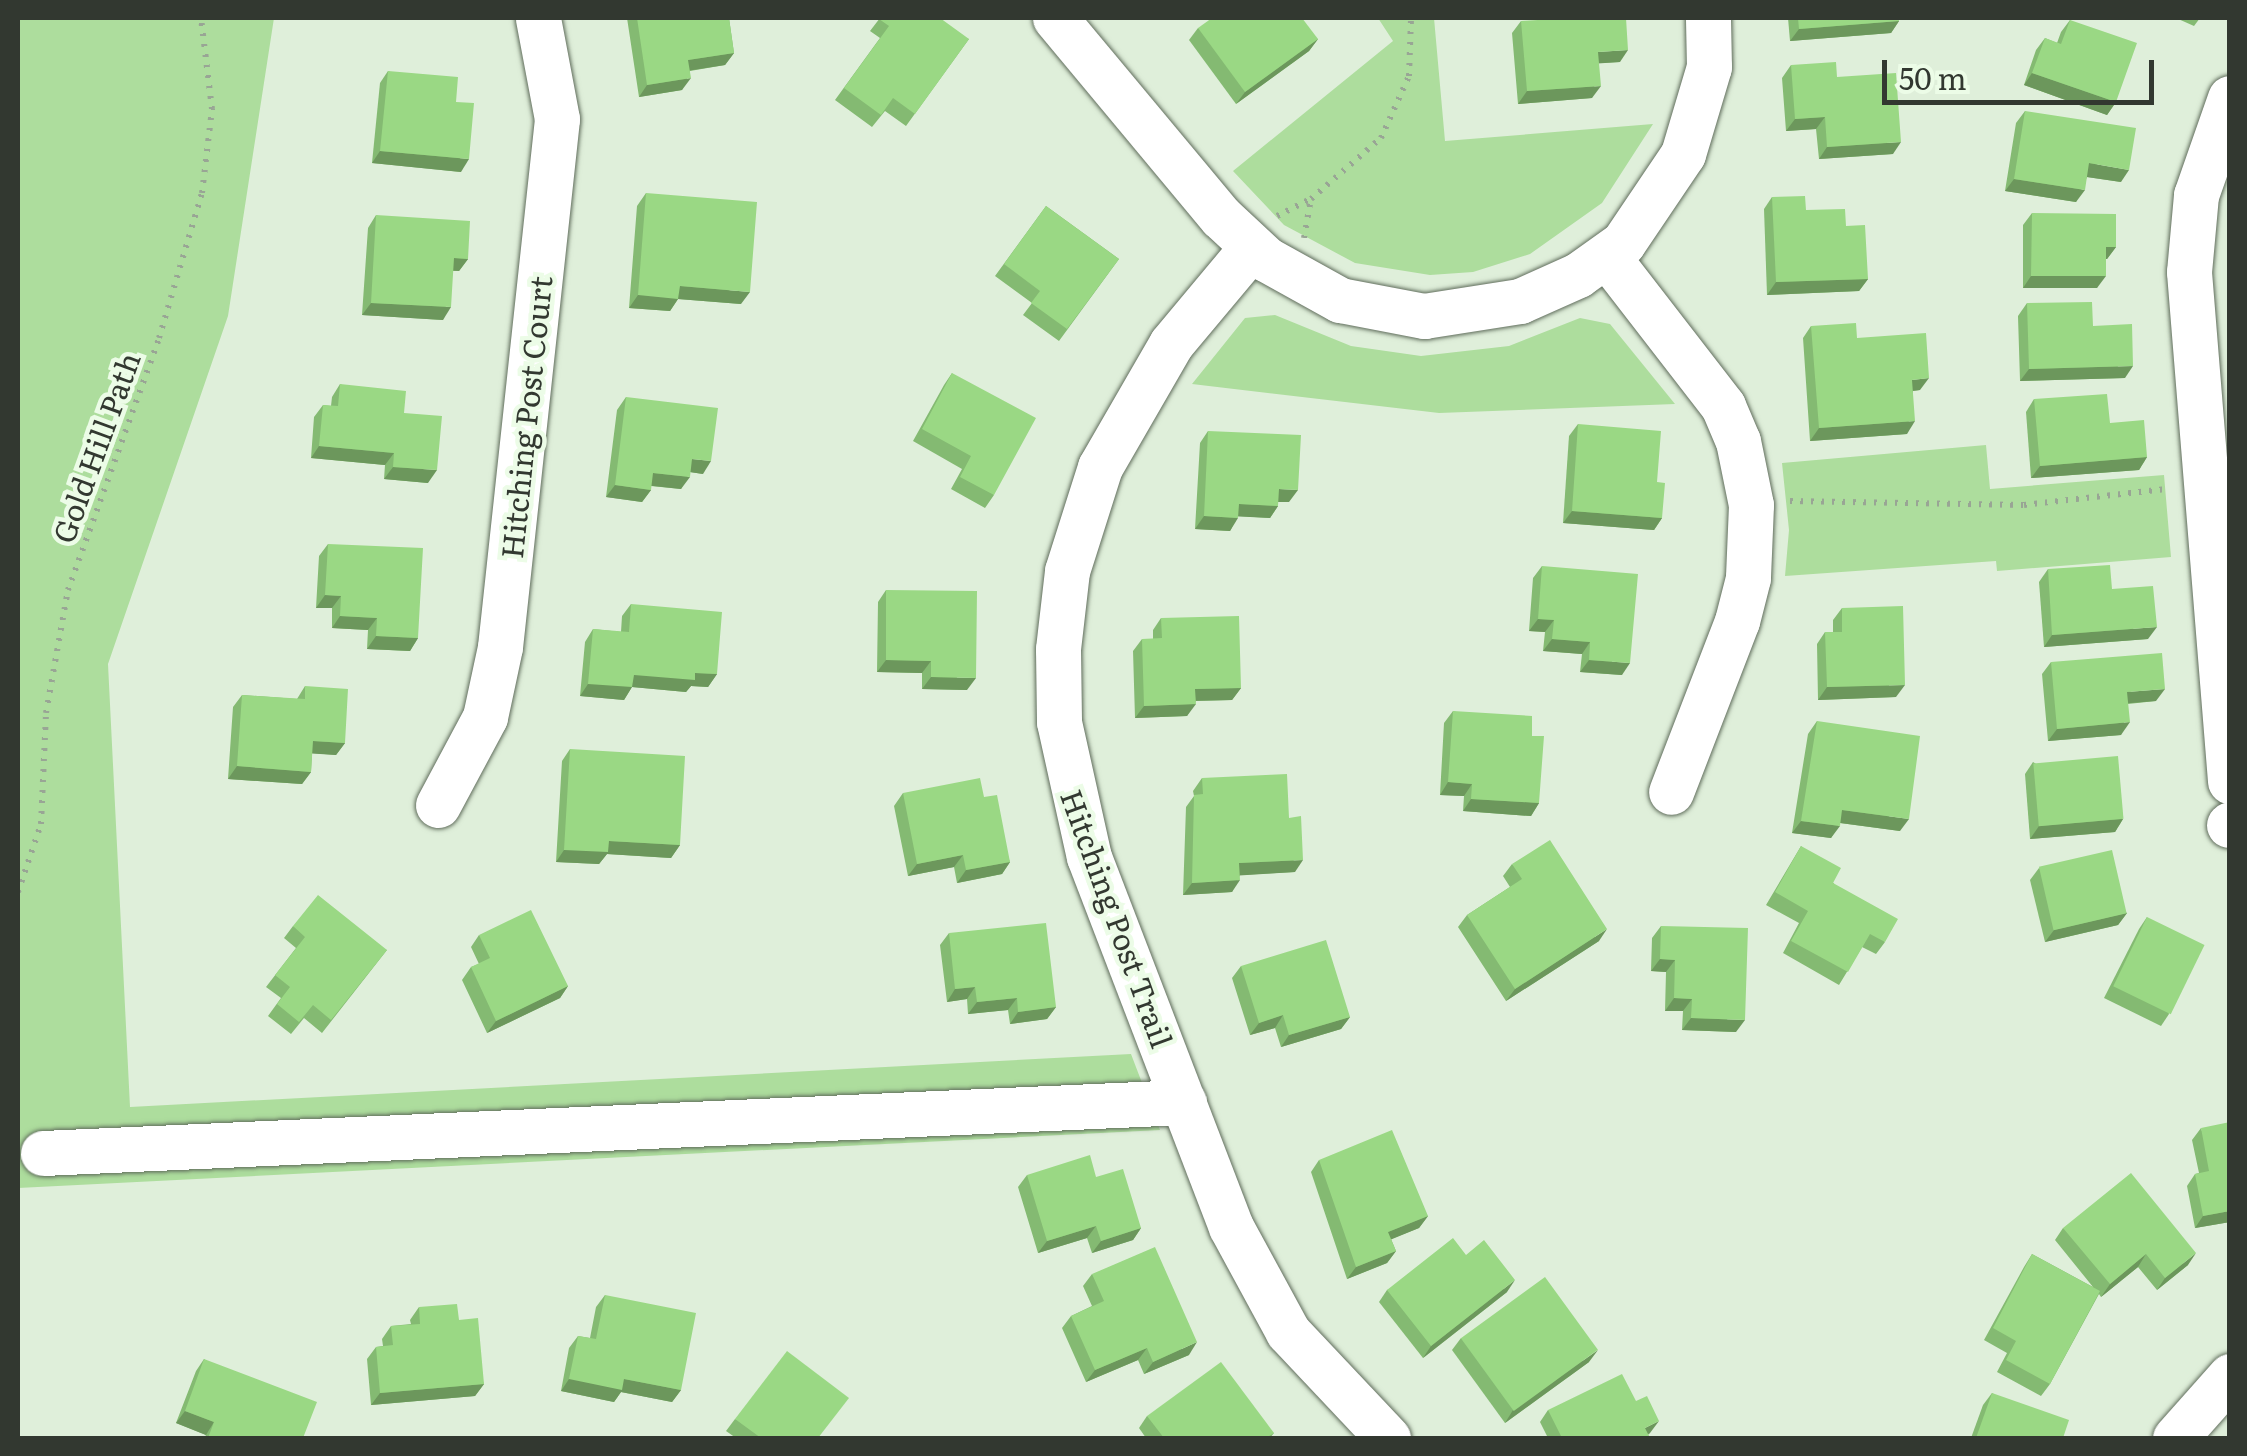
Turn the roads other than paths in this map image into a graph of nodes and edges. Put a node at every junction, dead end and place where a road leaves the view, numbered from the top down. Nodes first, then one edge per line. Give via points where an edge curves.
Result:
1 (538, 18) edge
2 (1055, 18) edge
3 (1708, 18) edge
4 (2230, 98) edge
5 (1262, 234) junction
6 (1607, 256) junction
7 (2230, 781) edge
8 (1671, 792) dead end
9 (438, 805) dead end
10 (1184, 1102) junction
11 (43, 1153) dead end
12 (2230, 1376) edge
13 (1388, 1438) edge
14 (2175, 1438) edge

1 - 9 street, Hitching Post Court via 557,119 500,646 486,716
2 - 5 street
3 - 6 street via 1709,67 1684,154 1634,230
4 - 7 street via 2196,195 2189,272
5 - 6 street via 1340,300 1424,316 1520,301
5 - 10 street, Hitching Post Trail via 1171,344 1119,426 1076,534 1058,649 1059,722 1079,827
6 - 8 street via 1722,406 1738,441 1751,505 1748,578 1737,621
10 - 11 street
10 - 13 street, Hitching Post Trail via 1272,1308 1308,1357
12 - 14 street

